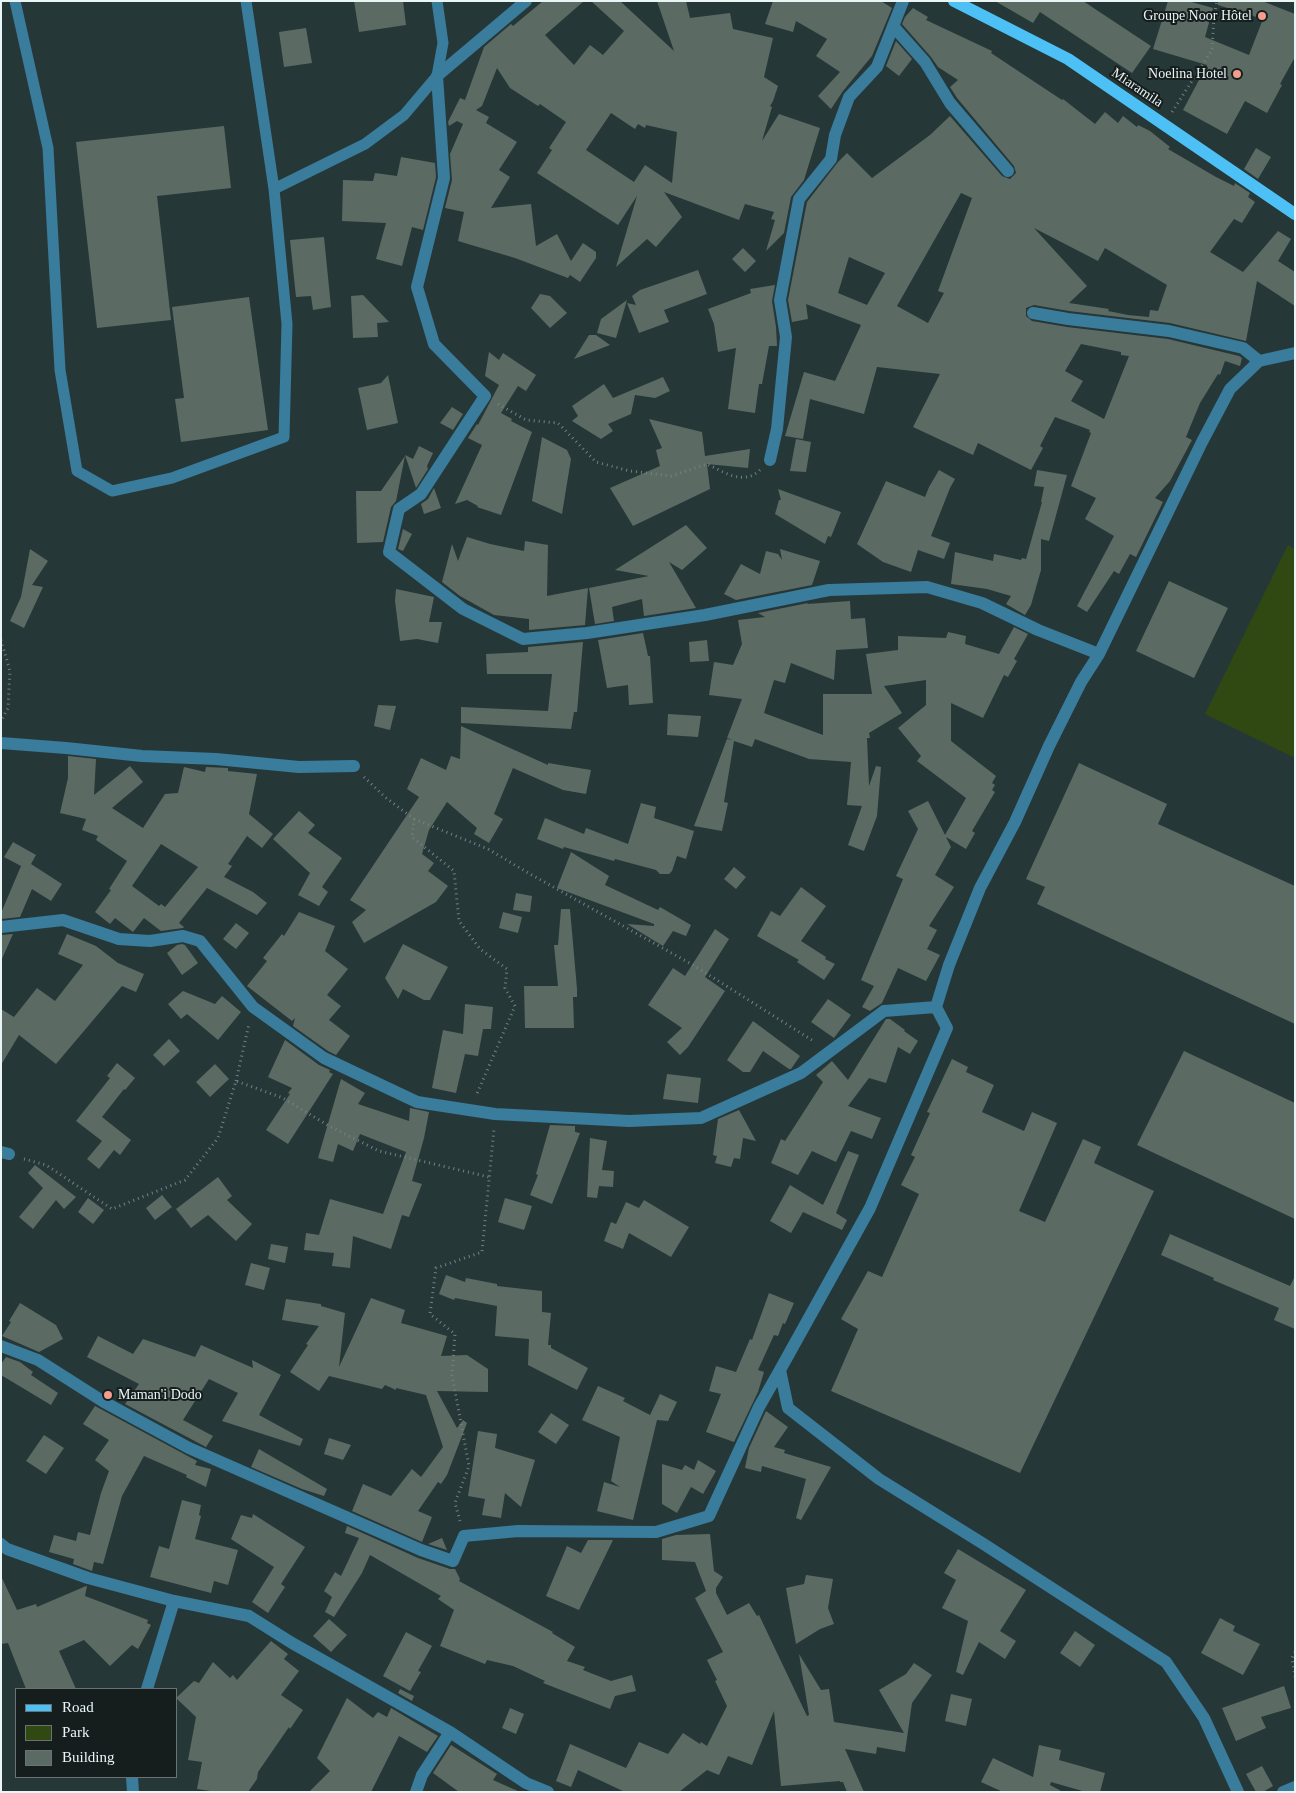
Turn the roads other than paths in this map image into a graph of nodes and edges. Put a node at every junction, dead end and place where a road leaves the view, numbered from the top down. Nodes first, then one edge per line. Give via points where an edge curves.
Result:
1 (15, 1) edge
2 (246, 1) edge
3 (437, 1) edge
4 (526, 1) edge
5 (903, 1) edge
6 (954, 1) edge
7 (893, 26) junction
8 (438, 76) junction
9 (1008, 171) dead end
10 (274, 189) junction
11 (1295, 214) edge
12 (1033, 313) dead end
13 (1295, 352) edge
14 (1260, 361) junction
15 (770, 460) road end
16 (1099, 654) junction
17 (1, 743) edge
18 (354, 766) road end
19 (1, 927) edge
20 (936, 1007) junction
21 (1, 1346) edge
22 (780, 1370) junction
23 (1, 1544) edge
24 (174, 1601) junction
25 (147, 1688) edge
26 (450, 1732) junction
27 (132, 1778) edge
28 (1295, 1788) edge
29 (132, 1792) edge
30 (416, 1792) edge
31 (548, 1792) edge
32 (1238, 1792) edge
33 (1283, 1792) edge

1 - 10 lane via 48,148 60,370 77,471 112,492 172,478 284,437 287,324
2 - 10 lane
3 - 8 lane via 443,43
4 - 8 street
5 - 7 street
6 - 11 main road, Miaramila via 1068,60
7 - 9 street via 925,62 950,103
7 - 15 street via 877,66 849,98 835,135 831,159 799,199 780,300 786,337 777,428
8 - 10 lane via 404,115 364,144
8 - 16 street via 444,178 417,287 434,344 485,396 421,494 399,509 389,552 463,610 523,639 705,615 829,590 928,587 982,603
12 - 14 street via 1169,331 1243,348
13 - 14 street
14 - 16 street via 1230,389
16 - 20 street via 1073,698 980,888
17 - 18 street via 299,767
19 - 20 street via 63,920 119,939 150,941 183,936 200,941 253,1007 324,1058 418,1102 495,1114 628,1121 701,1118 801,1073 884,1010
20 - 22 street via 947,1028 870,1208
21 - 22 street via 38,1360 104,1402 189,1448 453,1561 464,1536 518,1532 656,1532 709,1516 759,1407
22 - 32 street via 788,1408 879,1480 1166,1662 1204,1718
23 - 24 street via 88,1578
24 - 25 street
24 - 26 street via 249,1616
26 - 30 street via 422,1775
26 - 31 street via 526,1783
27 - 29 street
28 - 33 street

